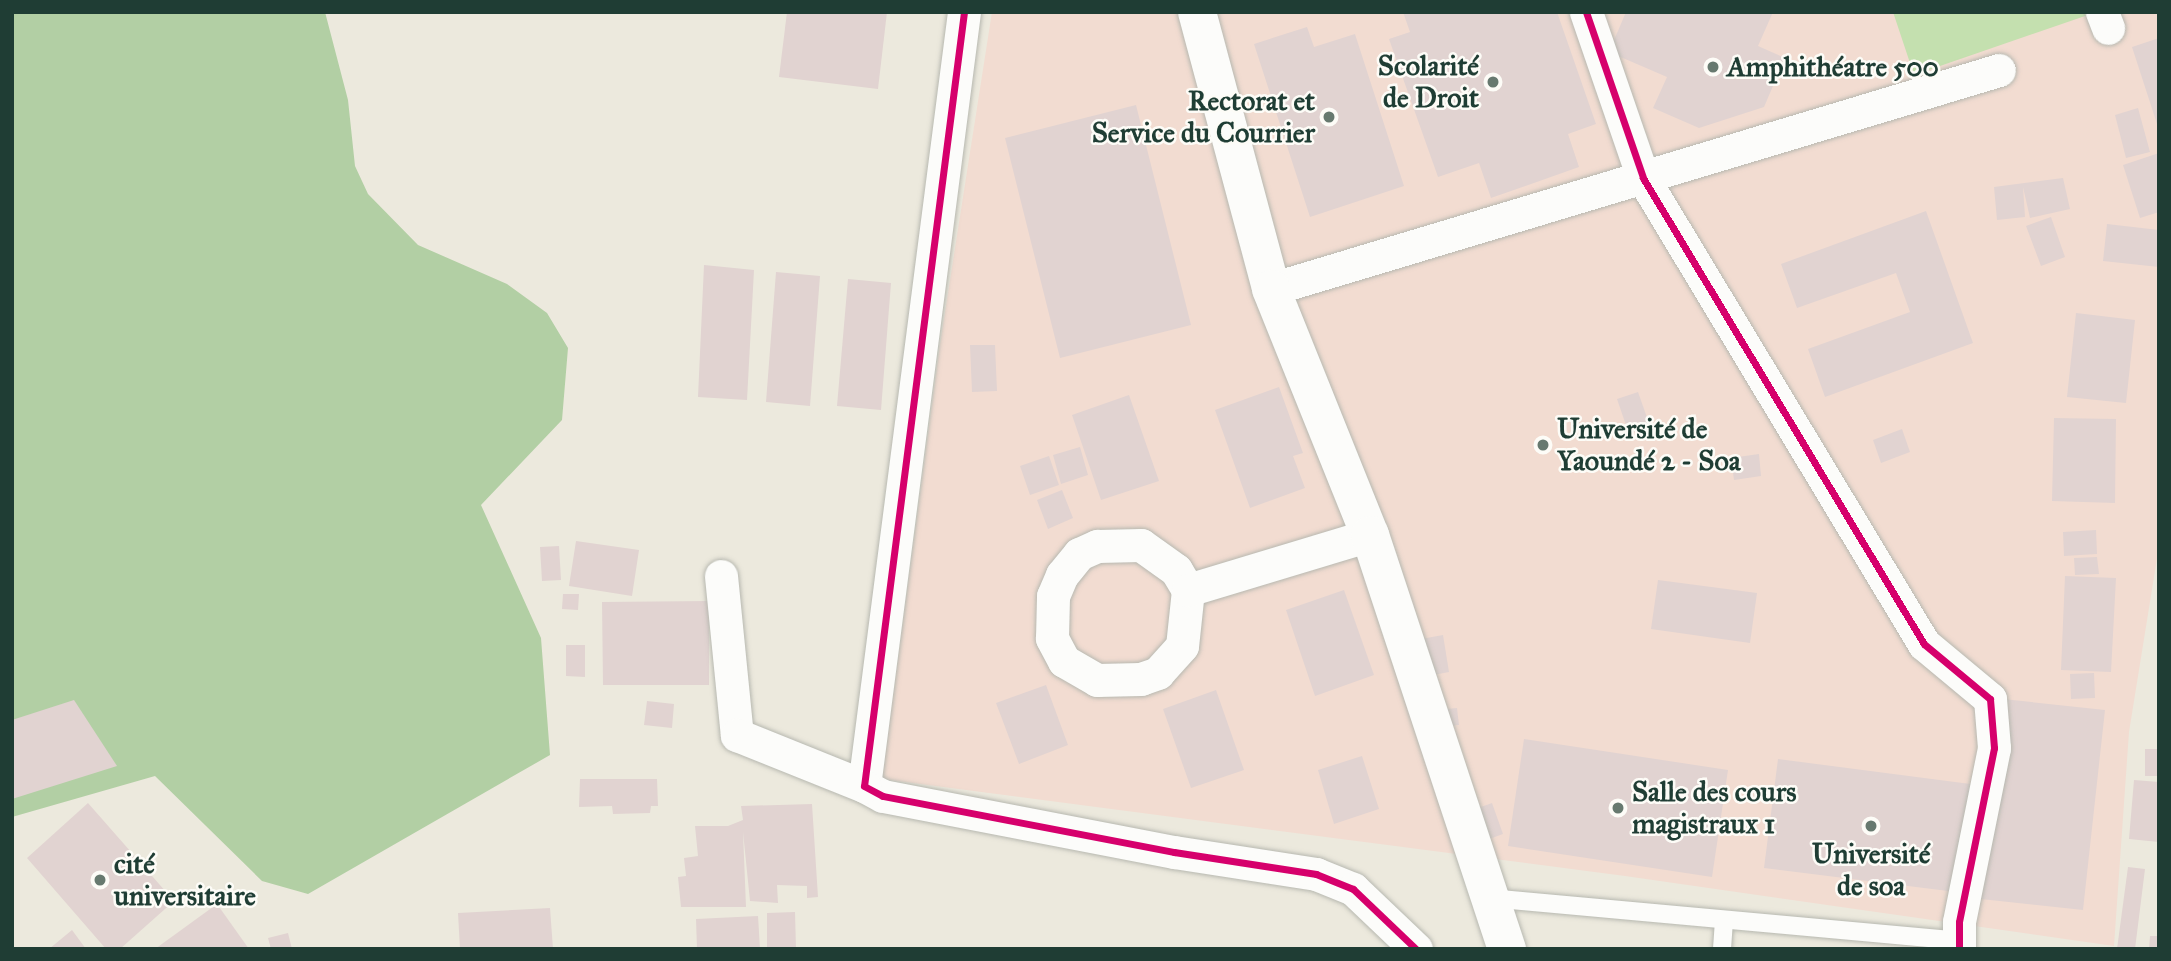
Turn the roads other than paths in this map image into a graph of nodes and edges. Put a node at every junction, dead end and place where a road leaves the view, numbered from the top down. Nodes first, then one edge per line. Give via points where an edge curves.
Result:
1 (964, 12) edge
2 (1197, 12) edge
3 (1586, 12) edge
4 (1999, 70) dead end
5 (1643, 178) junction
6 (1271, 289) junction
7 (1370, 536) junction
8 (721, 576) dead end
9 (1188, 590) junction
10 (864, 786) junction
11 (1489, 898) junction
12 (1724, 920) junction
13 (1959, 945) edge
14 (1416, 949) edge
15 (1507, 949) edge
16 (1722, 949) edge

1 - 10 street
2 - 6 street
3 - 5 street
4 - 5 street
5 - 6 street
5 - 13 street via 1924,644 1990,699 1994,748 1959,922
6 - 7 street
7 - 9 street
7 - 11 street
8 - 10 street via 737,734
9 - 9 street via 1157,552 1140,545 1097,546 1079,554 1062,575 1053,596 1052,638 1064,661 1080,674 1097,680 1141,679 1169,664 1182,646
10 - 14 street via 883,796 1316,874 1353,889
11 - 12 lane
11 - 15 street
12 - 13 lane
12 - 16 lane

